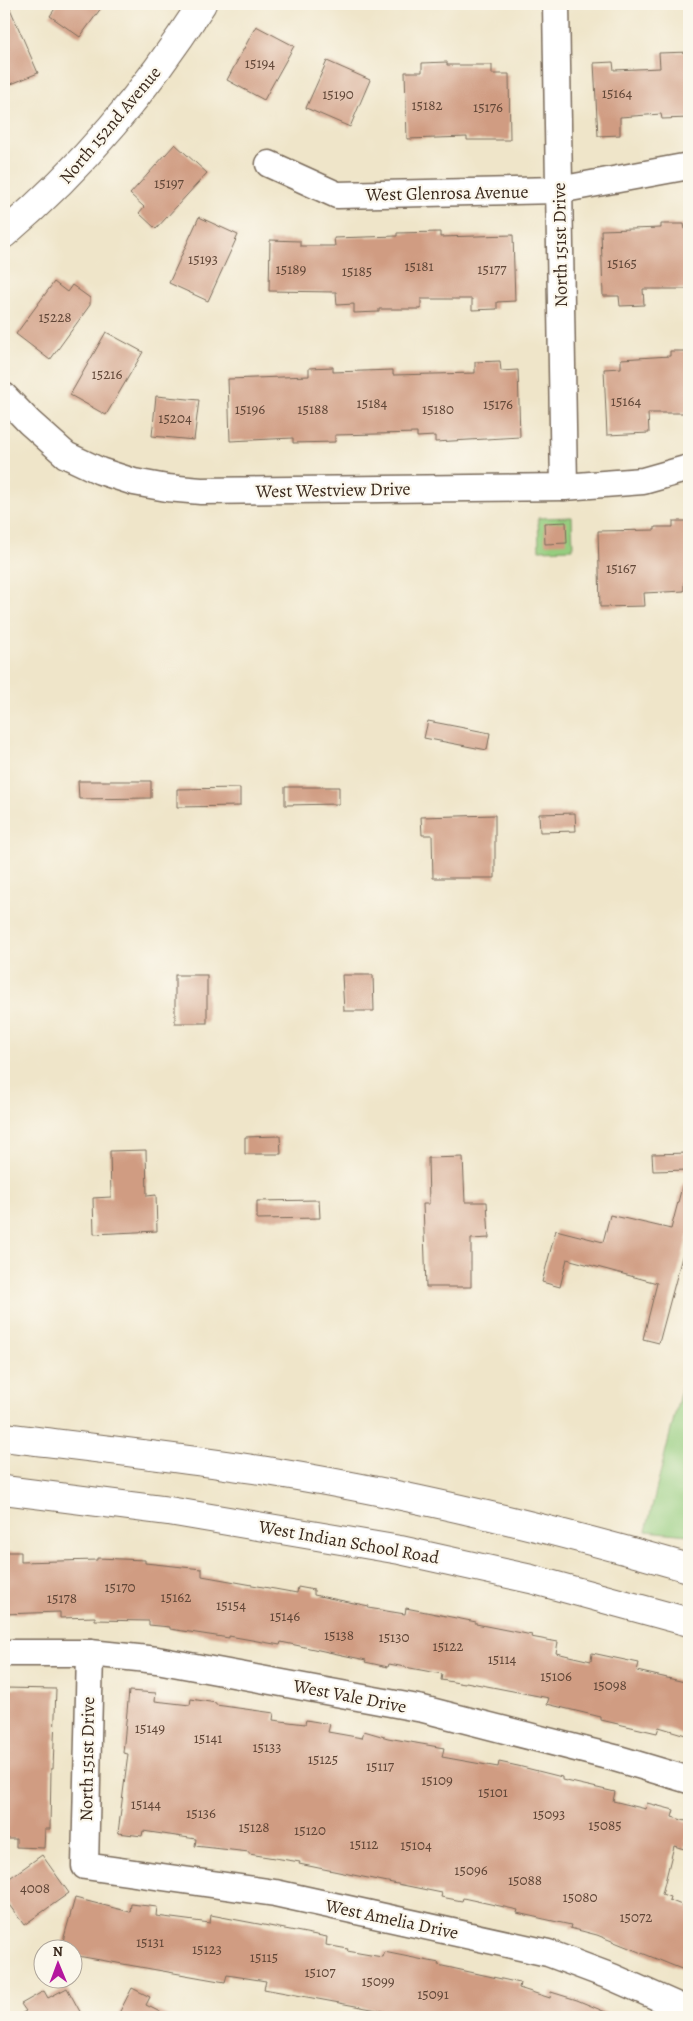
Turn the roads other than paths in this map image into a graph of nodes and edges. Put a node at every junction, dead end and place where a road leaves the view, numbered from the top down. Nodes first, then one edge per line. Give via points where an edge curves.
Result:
1 (202, 4) edge
2 (556, 4) edge
3 (270, 164) dead end
4 (689, 166) edge
5 (559, 190) junction
6 (4, 234) edge
7 (4, 396) edge
8 (689, 468) edge
9 (564, 487) junction
10 (4, 1437) edge
11 (4, 1490) edge
12 (689, 1568) edge
13 (689, 1622) edge
14 (4, 1653) edge
15 (90, 1653) junction
16 (689, 1780) edge
17 (85, 1866) joint
18 (689, 2011) edge

1 - 6 main road, North 152nd Avenue via 146,86 84,159
2 - 5 street, North 151st Drive
3 - 5 street, West Glenrosa Avenue via 337,195
4 - 5 street, West Glenrosa Avenue
5 - 9 street, North 151st Drive
7 - 9 street, West Westview Drive via 66,455 100,471 167,488 201,491
8 - 9 street, West Westview Drive via 643,481
10 - 12 main road via 274,1472 435,1503
11 - 13 main road, West Indian School Road via 169,1511 400,1550 530,1579
14 - 15 street, West Vale Drive
15 - 16 street, West Vale Drive via 157,1660 423,1710
15 - 17 street, North 151st Drive
17 - 18 street, West Amelia Drive via 275,1893 548,1953

